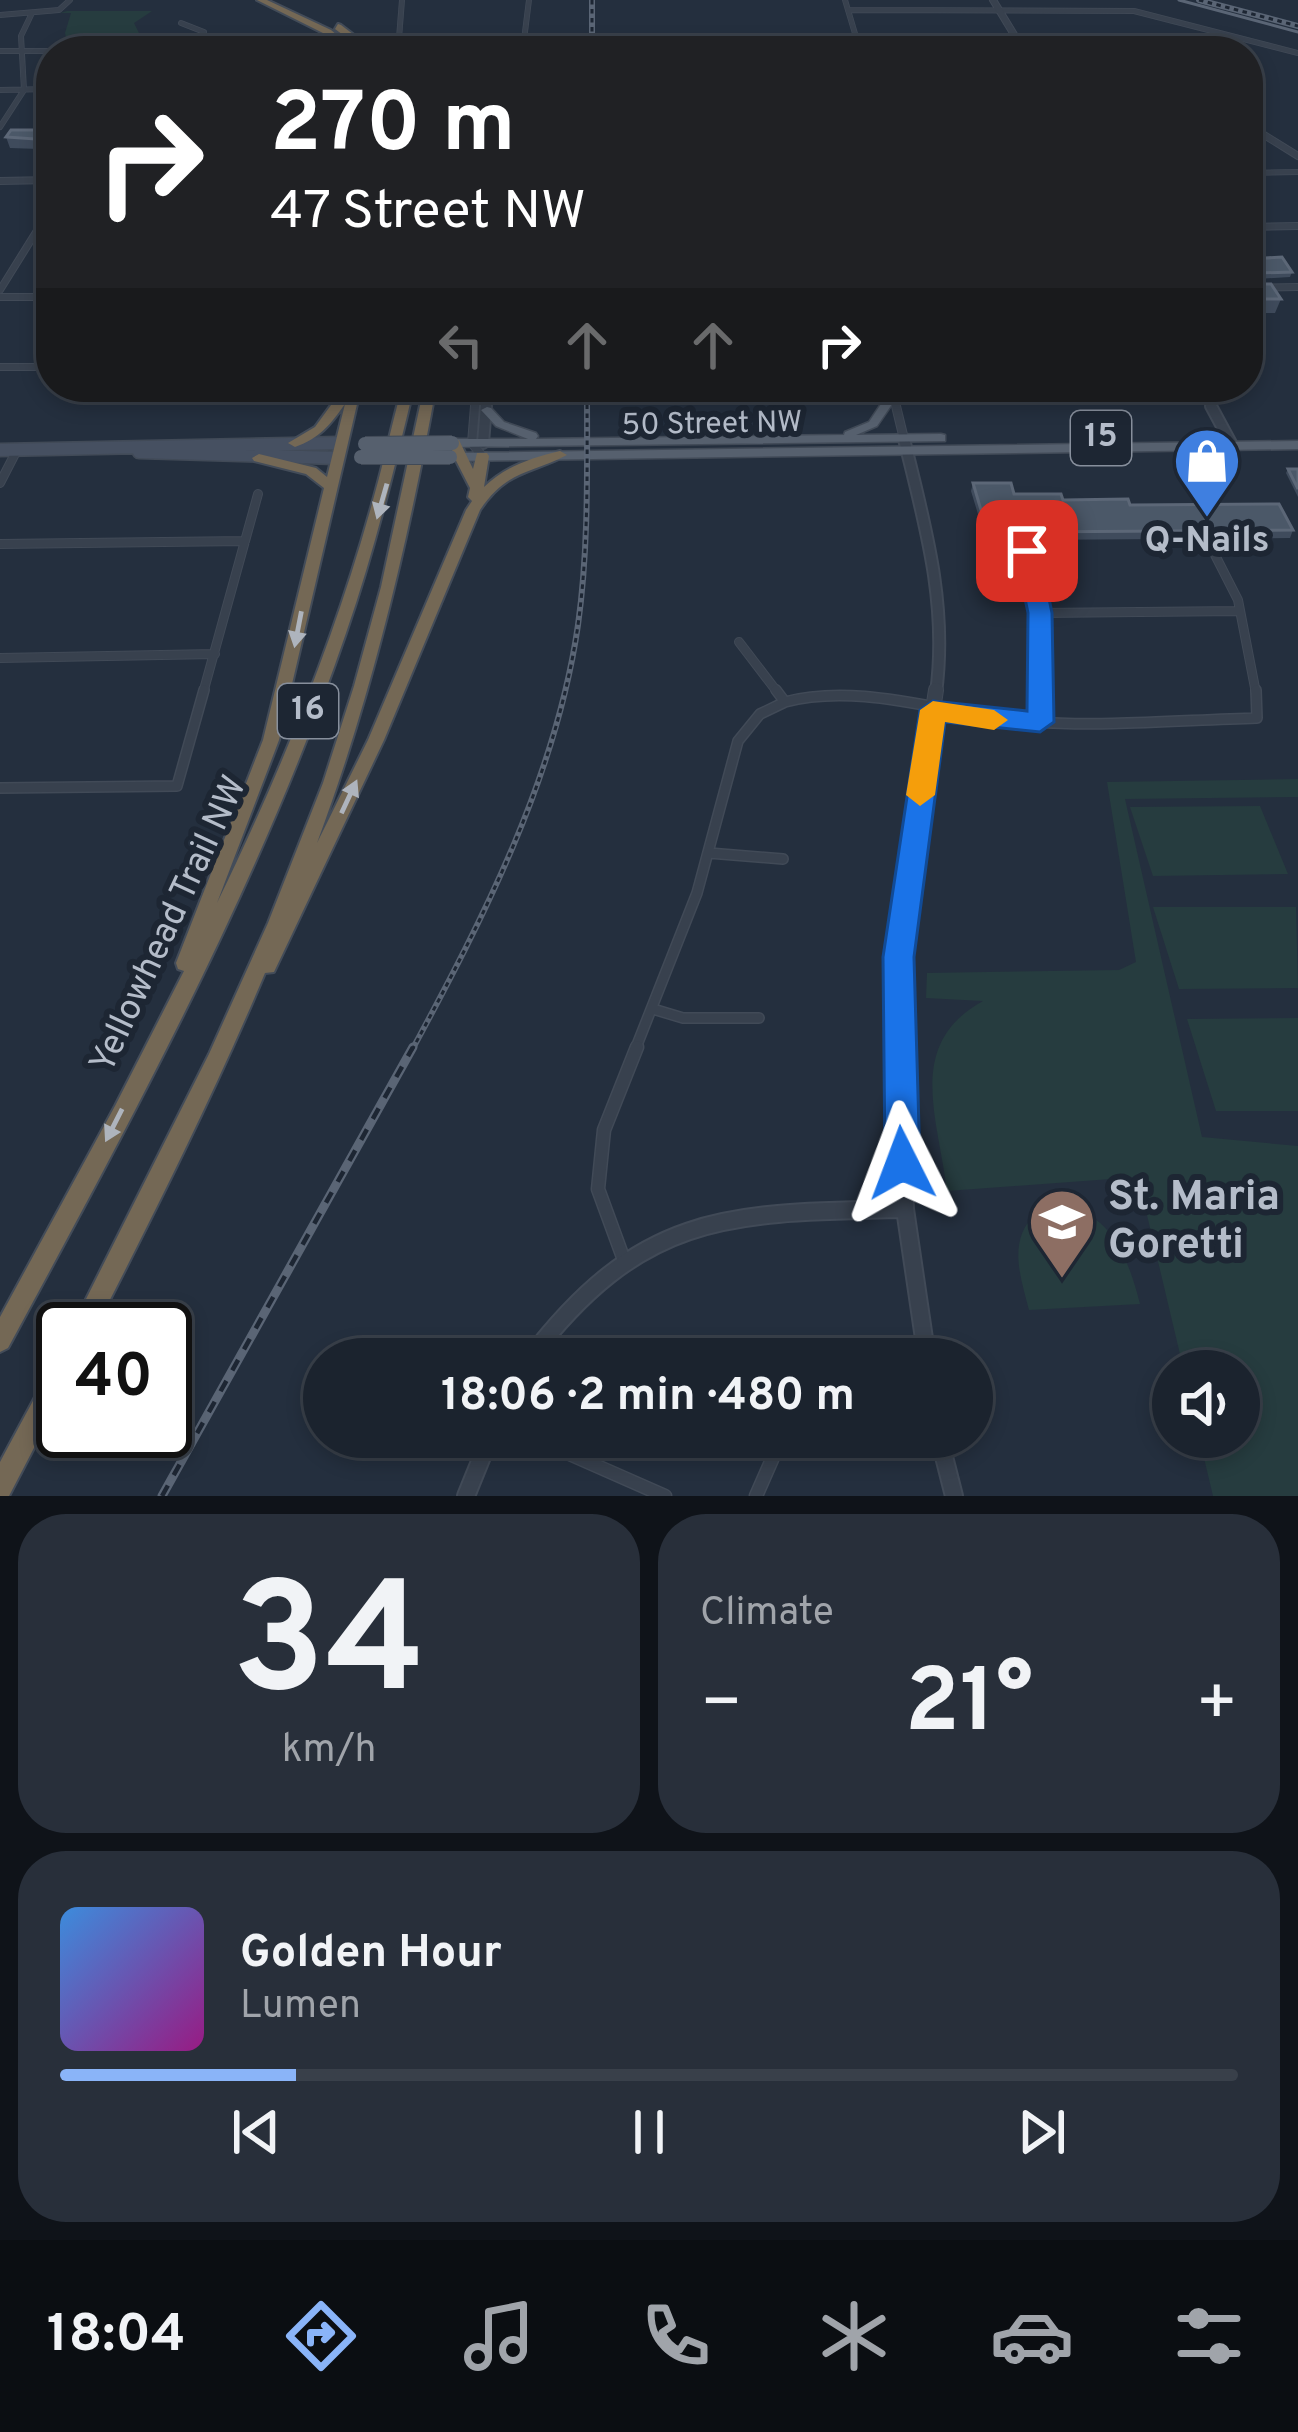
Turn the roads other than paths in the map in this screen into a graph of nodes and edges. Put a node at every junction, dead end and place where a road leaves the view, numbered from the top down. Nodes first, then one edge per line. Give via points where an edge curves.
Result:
1 (70, 0) edge
2 (261, 0) edge
3 (283, 0) edge
4 (402, 0) edge
5 (530, 0) edge
6 (845, 0) edge
7 (998, 3) edge
8 (848, 10) junction
9 (32, 14) junction
10 (0, 15) edge
11 (181, 23) dead end
12 (202, 36) edge
13 (333, 36) edge
14 (349, 36) edge
15 (400, 36) edge
16 (525, 36) edge
17 (856, 36) edge
18 (1016, 36) edge
19 (1237, 36) edge
20 (1263, 43) edge
21 (0, 51) edge
22 (22, 51) junction
23 (36, 51) edge
24 (1298, 53) edge
25 (0, 90) edge
26 (24, 90) junction
27 (36, 90) edge
28 (0, 130) edge
29 (17, 134) edge
30 (1263, 134) edge
31 (1298, 156) edge
32 (1263, 172) edge
33 (1298, 172) edge
34 (36, 180) edge
35 (0, 181) edge
36 (1298, 226) edge
37 (1263, 227) edge
38 (35, 233) edge
39 (1298, 287) edge
40 (1263, 288) edge
41 (0, 293) edge
42 (36, 296) edge
43 (0, 367) edge
44 (36, 367) edge
45 (342, 402) edge
46 (348, 402) edge
47 (404, 402) edge
48 (427, 402) edge
49 (473, 402) edge
50 (487, 402) edge
51 (886, 402) edge
52 (896, 402) edge
53 (1209, 402) edge
54 (487, 410) junction
55 (1298, 436) edge
56 (829, 440) junction
57 (1230, 441) junction
58 (295, 443) junction
59 (905, 444) junction
60 (1298, 445) edge
61 (562, 448) junction
62 (128, 449) junction
63 (465, 449) junction
64 (0, 450) edge
65 (17, 450) junction
66 (336, 450) junction
67 (259, 458) junction
68 (0, 483) edge
69 (328, 485) junction
70 (258, 494) dead end
71 (474, 501) junction
72 (245, 541) junction
73 (0, 544) edge
74 (1027, 551) dead end
75 (1214, 553) dead end
76 (1240, 611) junction
77 (1040, 613) junction
78 (739, 643) dead end
79 (215, 654) junction
80 (0, 658) edge
81 (785, 702) junction
82 (933, 710) junction
83 (1040, 722) junction
84 (0, 788) edge
85 (709, 853) junction
86 (783, 859) dead end
87 (653, 1010) junction
88 (759, 1018) dead end
89 (167, 1021) junction
90 (202, 1089) junction
91 (905, 1210) junction
92 (624, 1259) junction
93 (96, 1302) edge
94 (545, 1338) edge
95 (925, 1338) edge
96 (0, 1340) edge
97 (36, 1419) edge
98 (481, 1458) edge
99 (579, 1458) edge
100 (772, 1458) edge
101 (944, 1458) edge
102 (0, 1486) edge
103 (466, 1496) edge
104 (665, 1496) edge
105 (756, 1496) edge
106 (954, 1496) edge

1 - 9 street via 61,10
2 - 13 highway
3 - 14 highway
4 - 15 street
5 - 16 street
6 - 8 street
7 - 8 street
7 - 18 street
7 - 19 street via 1154,13
8 - 17 street
9 - 10 street
9 - 22 street
11 - 12 street
20 - 24 street
21 - 22 street
22 - 23 street
22 - 26 street
25 - 26 street
26 - 27 street
26 - 28 street
28 - 29 street
30 - 31 street
32 - 33 street
34 - 35 street
36 - 37 street
38 - 41 street
39 - 40 street
41 - 42 street
43 - 44 street
45 - 58 highway
46 - 66 highway
47 -> 89 highway, Yellowhead Trail NW / 16 via 377,518 311,704
48 - 90 highway, 16 via 353,715 302,859
49 - 63 street
50 - 54 street
51 - 56 main road via 873,424
52 - 59 street
53 - 57 street
54 - 61 main road via 516,433
54 - 63 street
55 - 57 main road, 50 Street NW / 15
56 - 59 main road, 50 Street NW
56 - 61 main road, 50 Street NW
57 - 59 main road, 50 Street NW / 15
57 - 60 main road, 50 Street NW / 15
58 - 62 main road, 50 Street NW
58 - 66 main road, 50 Street NW
59 - 61 main road, 50 Street NW via 753,452
59 - 82 street via 940,595
61 - 63 main road, 50 Street NW
61 - 71 highway via 519,465
62 - 65 main road, 50 Street NW
62 - 67 main road, 50 Street NW
63 - 66 main road, 50 Street NW, bridge
63 - 66 main road, 50 Street NW, bridge
63 - 71 highway
64 - 65 main road, 50 Street NW
65 - 68 street
66 - 67 main road, 50 Street NW
66 - 69 highway
67 - 69 highway via 311,471
69 -> 89 highway via 271,740
70 - 72 street
90 -> 71 highway via 356,783
72 - 73 street
72 - 79 street
74 - 77 street
75 - 76 street
76 - 77 street
76 - 83 street via 1257,718
77 - 83 street
78 - 81 street
79 - 80 street
79 - 84 street via 177,786
81 - 82 street via 845,694
81 - 85 street via 760,713 738,741
82 - 83 street
82 - 91 street via 898,971
85 - 86 street
85 - 87 street
87 - 88 street
87 - 92 street via 598,1156 603,1211
89 -> 96 highway, Yellowhead Trail NW / 16
90 - 93 highway, 16
91 - 92 street via 728,1217
91 - 95 street
92 - 94 street
97 - 102 highway
98 - 103 street
99 - 104 street
100 - 105 street
101 - 106 street

